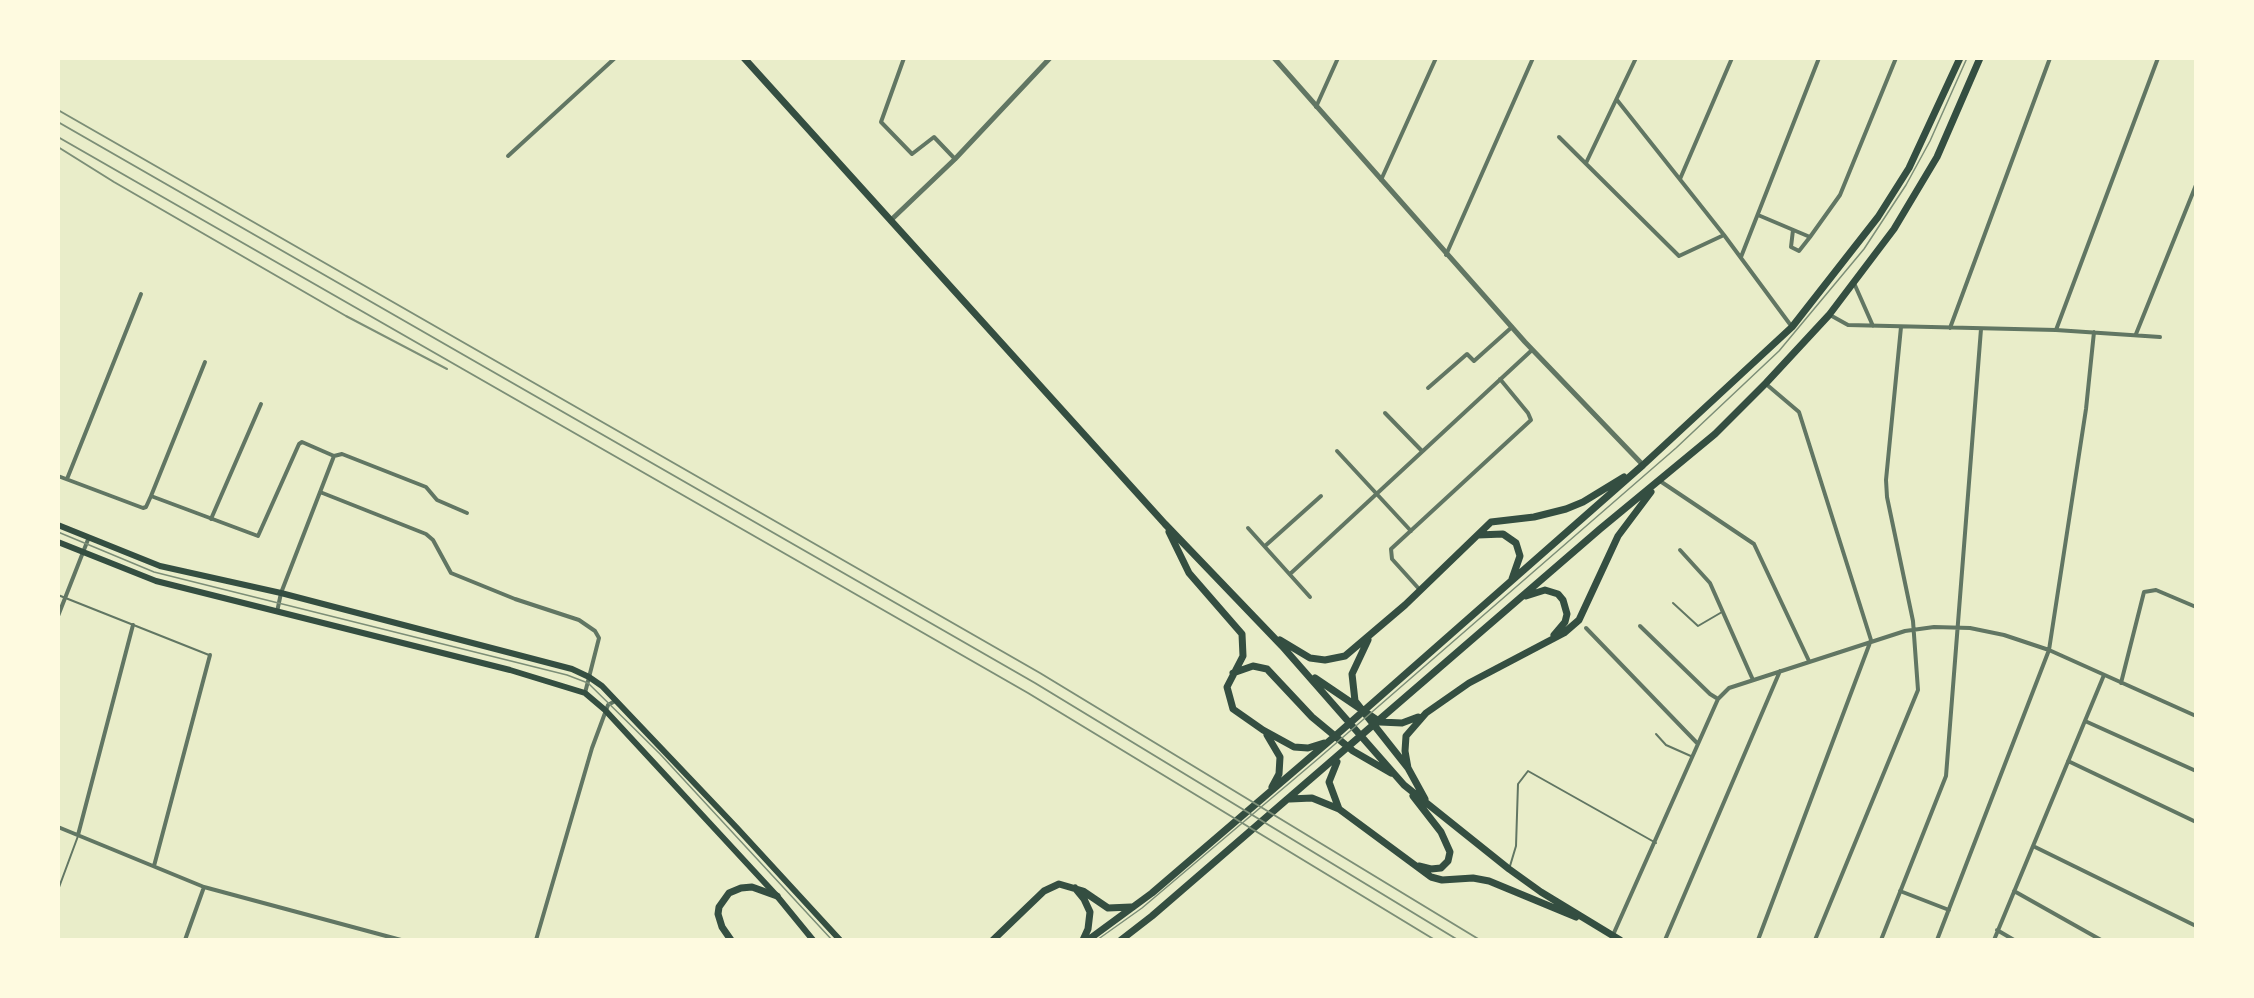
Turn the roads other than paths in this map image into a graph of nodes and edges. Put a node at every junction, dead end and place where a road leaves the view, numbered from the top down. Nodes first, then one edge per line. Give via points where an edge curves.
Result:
1 (615, 58) edge
2 (744, 58) edge
3 (904, 58) edge
4 (1050, 58) edge
5 (1274, 58) edge
6 (1338, 58) edge
7 (1436, 58) edge
8 (1533, 58) edge
9 (1636, 58) edge
10 (1818, 58) edge
11 (1896, 58) edge
12 (1960, 58) edge
13 (1980, 58) edge
14 (2050, 58) edge
15 (2158, 58) edge
16 (1731, 59) edge
17 (1617, 100) junction
18 (1316, 107) junction
19 (1559, 137) dead end
20 (508, 156) dead end
21 (955, 159) junction
22 (1586, 163) junction
23 (1680, 178) junction
24 (1381, 181) junction
25 (2196, 185) edge
26 (1758, 215) junction
27 (891, 220) junction
28 (1793, 230) junction
29 (1724, 235) junction
30 (1810, 237) junction
31 (1446, 255) junction
32 (1741, 258) junction
33 (1854, 282) junction
34 (141, 294) dead end
35 (1829, 315) junction
36 (1874, 326) junction
37 (1512, 327) junction
38 (1792, 327) junction
39 (1901, 327) junction
40 (1950, 328) junction
41 (1981, 329) junction
42 (2056, 330) junction
43 (2094, 332) junction
44 (2136, 334) junction
45 (2160, 337) dead end
46 (1532, 350) junction
47 (205, 362) dead end
48 (1500, 379) junction
49 (1766, 383) junction
50 (1428, 388) dead end
51 (261, 404) dead end
52 (1385, 413) dead end
53 (1421, 450) junction
54 (1337, 451) dead end
55 (334, 456) junction
56 (1642, 465) junction
57 (58, 476) edge
58 (67, 479) junction
59 (1660, 481) junction
60 (320, 492) junction
61 (1377, 493) junction
62 (151, 496) junction
63 (1322, 496) dead end
64 (467, 513) dead end
65 (211, 519) junction
66 (1165, 524) junction
67 (58, 525) edge
68 (1248, 528) dead end
69 (1411, 531) junction
70 (1477, 535) junction
71 (90, 537) junction
72 (58, 542) edge
73 (1265, 546) junction
74 (1680, 550) dead end
75 (84, 553) junction
76 (1290, 574) junction
77 (1509, 584) junction
78 (1420, 590) junction
79 (280, 593) junction
80 (58, 595) edge
81 (1310, 597) dead end
82 (66, 598) junction
83 (1518, 599) junction
84 (1673, 603) dead end
85 (2196, 608) edge
86 (277, 612) junction
87 (1722, 612) junction
88 (58, 616) edge
89 (134, 625) junction
90 (1640, 626) dead end
91 (1957, 627) junction
92 (1586, 628) dead end
93 (1915, 629) junction
94 (1269, 631) junction
95 (1371, 635) junction
96 (1872, 640) junction
97 (1546, 642) junction
98 (2049, 650) junction
99 (210, 655) joint
100 (1809, 662) junction
101 (1304, 670) junction
102 (1780, 671) junction
103 (1233, 673) junction
104 (2104, 675) junction
105 (589, 677) junction
106 (1754, 680) junction
107 (2121, 683) junction
108 (585, 693) junction
109 (1718, 699) junction
110 (617, 701) junction
111 (605, 710) junction
112 (1359, 710) junction
113 (1426, 713) junction
114 (2196, 716) edge
115 (2085, 721) junction
116 (1263, 730) junction
117 (1656, 734) dead end
118 (1334, 737) junction
119 (1698, 744) junction
120 (1344, 753) junction
121 (1693, 757) junction
122 (2068, 761) junction
123 (1408, 768) junction
124 (2196, 771) edge
125 (1396, 776) junction
126 (1404, 785) junction
127 (1267, 794) junction
128 (1290, 799) junction
129 (1428, 804) junction
130 (1339, 809) junction
131 (2196, 822) edge
132 (58, 827) edge
133 (78, 835) junction
134 (1656, 843) junction
135 (2033, 846) junction
136 (1412, 863) junction
137 (154, 866) junction
138 (1509, 869) junction
139 (204, 887) junction
140 (1073, 887) junction
141 (58, 890) edge
142 (1900, 891) junction
143 (2014, 891) junction
144 (777, 896) junction
145 (1137, 905) junction
146 (1949, 910) junction
147 (1590, 922) junction
148 (2196, 926) edge
149 (1997, 930) junction
150 (1616, 938) edge
151 (185, 939) edge
152 (402, 939) edge
153 (536, 939) edge
154 (731, 939) edge
155 (813, 939) edge
156 (840, 939) edge
157 (993, 939) edge
158 (1083, 939) edge
159 (1088, 939) edge
160 (1121, 939) edge
161 (1665, 939) edge
162 (1758, 939) edge
163 (1815, 939) edge
164 (1881, 939) edge
165 (1937, 939) edge
166 (1994, 939) edge
167 (2014, 939) edge
168 (2101, 939) edge

1 - 20 street
2 - 27 main road
3 - 21 street via 881,122 912,154 934,137
4 - 21 street
5 - 18 street
6 - 18 street
7 - 24 street
8 - 31 street
9 - 17 street
10 - 26 street
11 - 30 street via 1840,195
12 - 38 main road via 1909,168 1878,217
13 - 33 main road via 1926,177 1894,229
14 - 40 street
15 - 42 street
16 - 23 street
17 - 22 street
17 - 23 street
18 - 24 street
19 - 22 street
21 - 27 street
22 - 29 street via 1679,256
23 - 29 street
24 - 31 street
25 - 44 street
26 - 28 street
26 - 32 street
27 - 66 main road
28 - 30 street
28 - 30 street via 1791,247 1799,251
29 - 32 street
31 - 37 street
32 - 38 street
33 - 35 main road
33 - 36 street
34 - 58 street
35 - 36 street via 1848,325
35 - 49 main road
36 - 39 street
37 - 46 street
37 - 50 street via 1474,361 1467,354
38 - 56 main road
39 - 40 street
39 - 93 street via 1887,489
40 - 41 street
41 - 42 street
41 - 91 street
42 - 43 street
43 - 44 street
43 - 98 street
44 - 45 street
46 - 48 street
46 - 56 street
47 - 62 street
48 - 53 street
48 - 69 street via 1531,420
49 - 59 main road
49 - 96 street via 1799,412
51 - 65 street
52 - 53 street
53 - 61 street
54 - 61 street
55 - 60 street
55 - 64 street via 342,454 426,487 437,500
55 - 65 street via 299,444 258,536
56 - 70 main road via 1583,502 1548,514 1491,522
56 - 77 main road
57 - 58 street
58 - 62 street via 142,508
59 - 83 main road
59 - 97 main road via 1618,537 1579,620
59 - 100 street via 1755,543
60 - 79 street
60 - 105 street via 426,534 451,573 579,620 599,634
61 - 69 street
61 - 76 street
62 - 65 street
63 - 73 street
66 - 94 main road
66 - 103 main road via 1189,573 1242,634 1243,656
67 - 71 main road
68 - 73 street
69 - 78 street via 1390,554
70 - 77 main road via 1503,534 1516,543 1519,564
70 - 78 main road
71 - 75 street
71 - 79 main road via 159,566
72 - 75 main road
73 - 76 street
74 - 87 street via 1710,584
75 - 82 street
75 - 86 main road via 156,582
76 - 81 street
77 - 118 main road
78 - 95 main road
79 - 86 street
79 - 105 main road via 572,669
80 - 82 lane
82 - 88 street
82 - 89 lane
83 - 97 main road via 1545,590 1563,600 1567,607 1565,622
83 - 120 main road
84 - 87 lane via 1698,626
85 - 107 street via 2156,590 2144,592
86 - 108 main road via 510,670
87 - 106 street
89 - 99 lane
89 - 133 street
90 - 109 street
91 - 93 street
91 - 98 street via 2004,634
91 - 142 street via 1946,776
92 - 119 street
93 - 96 street
93 - 163 street via 1919,683 1916,698
94 - 95 main road via 1319,660 1345,656
94 - 101 main road
95 - 112 main road via 1352,674
96 - 100 street
96 - 162 street
97 - 113 main road via 1469,683
98 - 104 street
98 - 146 street
99 - 137 street
100 - 102 street
101 - 112 main road
101 - 125 main road
102 - 106 street
102 - 161 street
103 - 116 main road via 1227,687 1233,709
103 - 125 main road via 1248,667 1267,669 1312,717 1353,751
104 - 107 street
104 - 115 street
105 - 108 street
105 - 110 main road
106 - 109 street via 1729,688
107 - 114 street
108 - 111 main road
109 - 119 street
110 - 111 street via 610,702
110 - 156 main road
111 - 144 main road
111 - 153 street
112 - 113 main road via 1387,723 1411,721
112 - 123 main road
113 - 123 main road via 1406,736
115 - 122 street
115 - 124 street
116 - 118 main road via 1301,748 1316,747
116 - 127 main road via 1280,758 1279,774
117 - 121 lane via 1666,745
118 - 127 main road
119 - 121 street
120 - 128 main road
120 - 130 main road via 1332,769 1329,782
121 - 134 street
122 - 131 street
122 - 135 street
123 - 129 main road
125 - 126 main road
126 - 129 main road
126 - 136 main road via 1441,832 1450,852 1446,863 1438,869
127 - 145 main road
128 - 130 main road via 1312,798
128 - 160 main road
129 - 138 main road
130 - 136 main road
132 - 133 street
133 - 137 street
133 - 141 lane
134 - 138 lane via 1528,771 1518,784 1516,846
134 - 150 street
135 - 143 street
135 - 148 street
136 - 147 main road via 1431,877 1489,881
137 - 139 street
138 - 147 main road
139 - 151 street
139 - 152 street
140 - 145 main road via 1108,908
140 - 157 main road via 1059,884 1044,891
140 - 158 main road via 1090,912
142 - 146 street
142 - 164 street
143 - 149 street
143 - 168 street
144 - 154 main road via 747,887 729,893 718,914
144 - 155 main road
145 - 159 main road
146 - 165 street
147 - 150 main road
149 - 166 street
149 - 167 street

